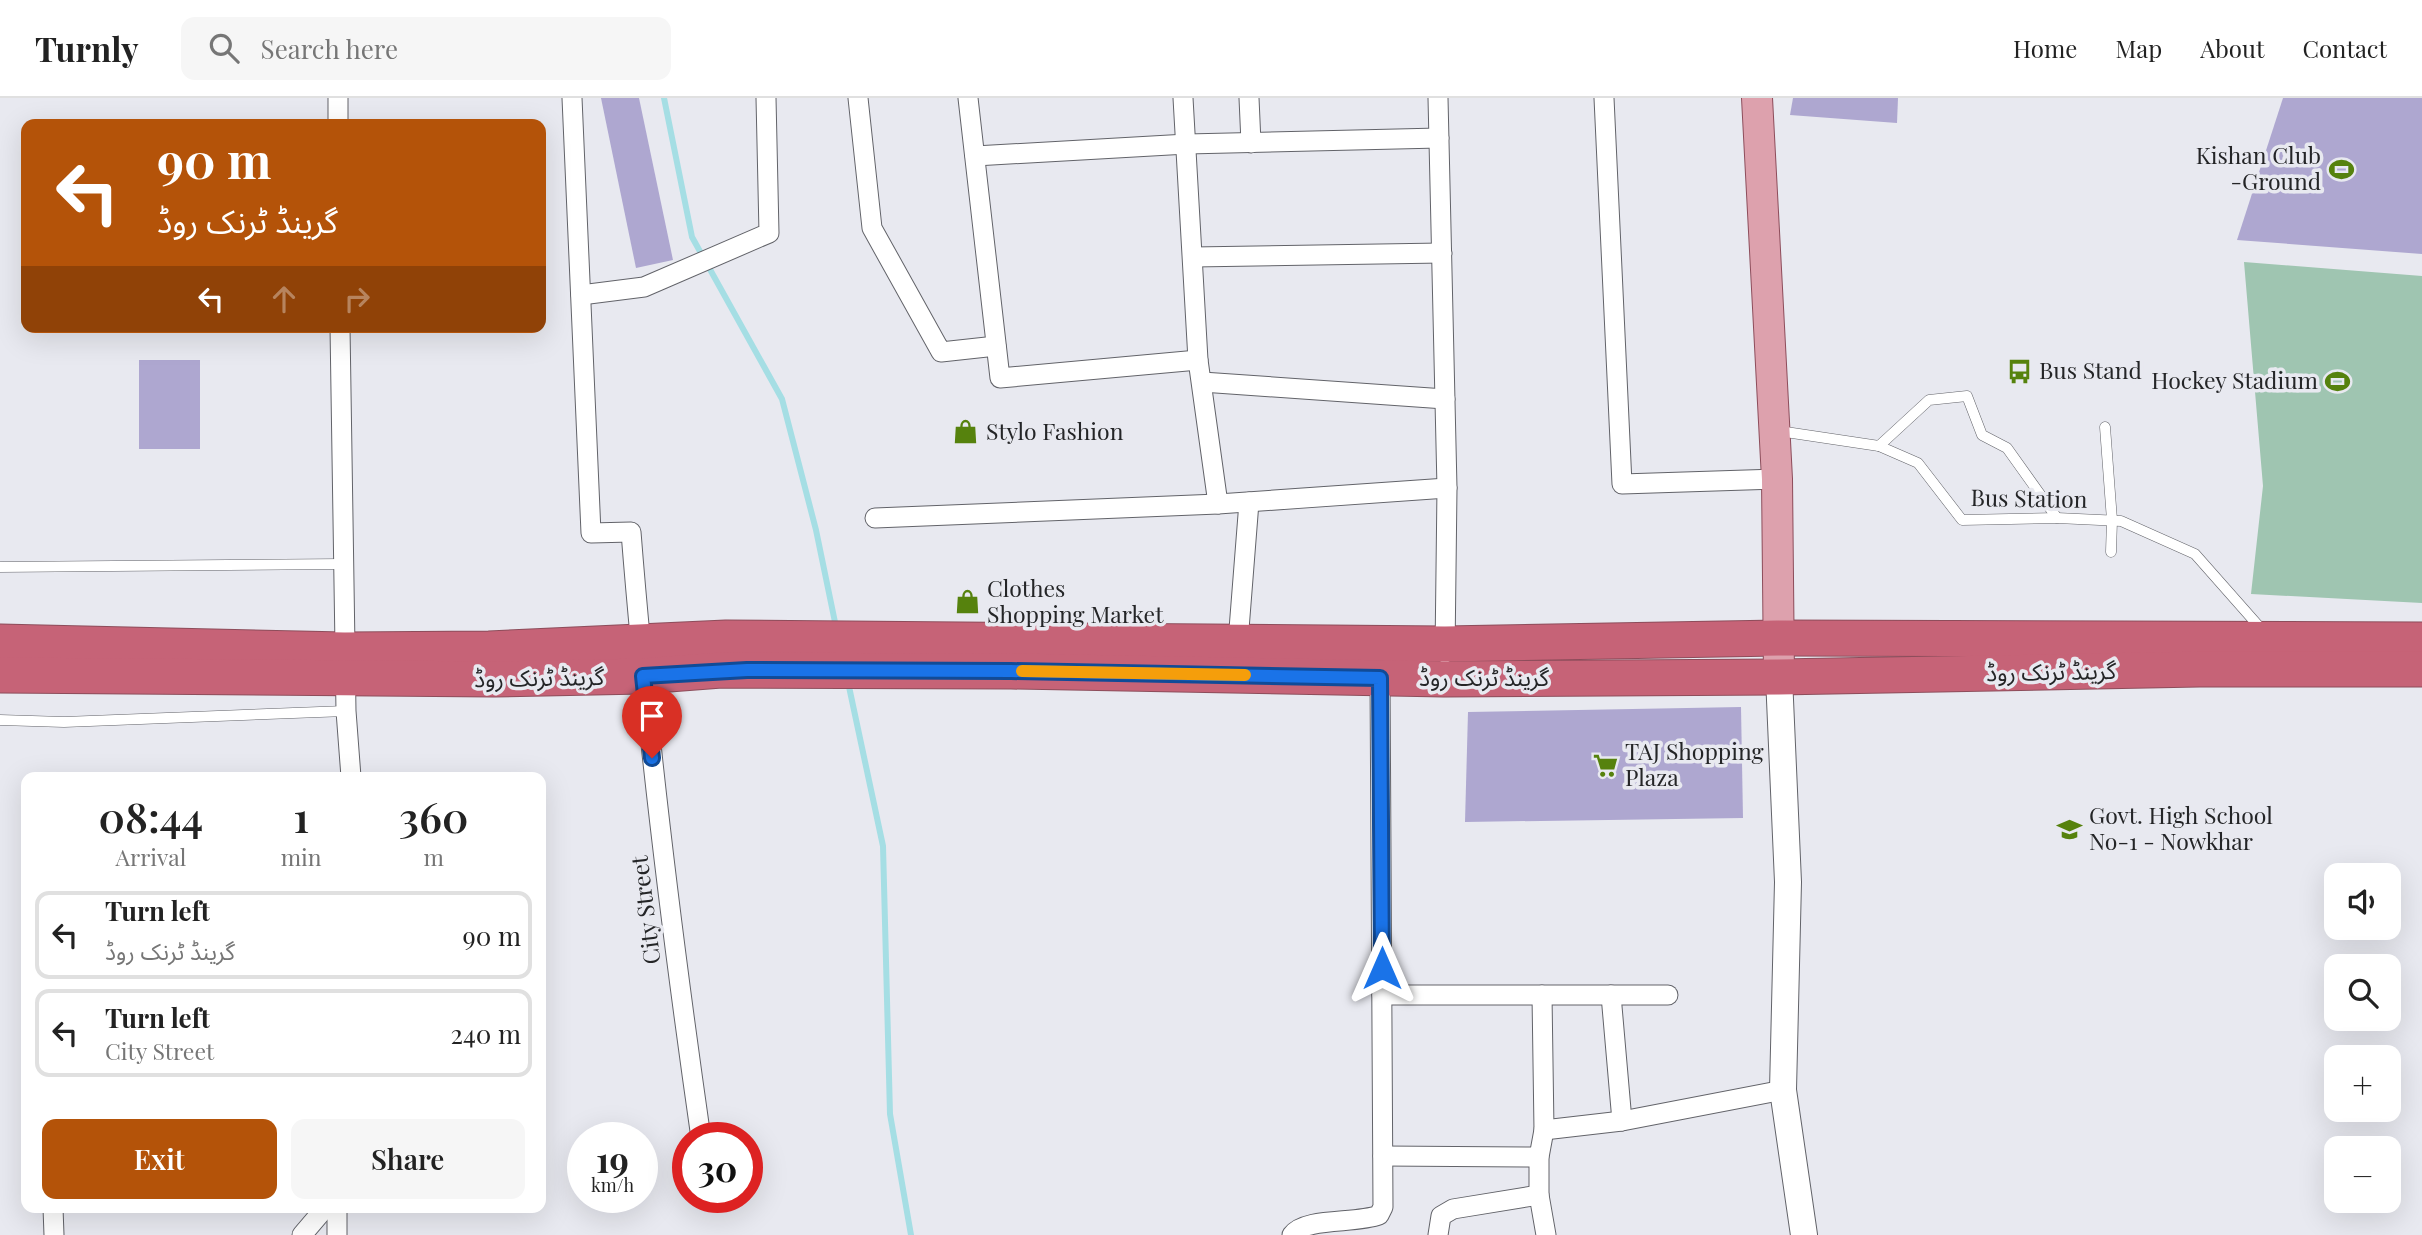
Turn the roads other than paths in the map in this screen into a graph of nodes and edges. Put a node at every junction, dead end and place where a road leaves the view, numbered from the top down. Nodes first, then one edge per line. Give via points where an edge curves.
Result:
1 (338, 98) edge
2 (572, 98) edge
3 (766, 98) edge
4 (858, 98) edge
5 (968, 98) edge
6 (1183, 98) edge
7 (1249, 98) edge
8 (1438, 98) edge
9 (1604, 98) edge
10 (1757, 98) edge
11 (338, 119) edge
12 (1439, 138) junction
13 (1251, 143) junction
14 (1186, 144) junction
15 (975, 156) junction
16 (1442, 253) junction
17 (1193, 257) junction
18 (581, 295) junction
19 (340, 333) edge
20 (996, 346) junction
21 (1198, 360) junction
22 (1202, 382) junction
23 (1445, 399) junction
24 (2105, 427) dead end
25 (1773, 430) junction
26 (1879, 446) junction
27 (1777, 479) junction
28 (1447, 488) junction
29 (1250, 502) junction
30 (1218, 504) junction
31 (875, 518) dead end
32 (2057, 518) junction
33 (2112, 520) junction
34 (2111, 552) dead end
35 (342, 564) junction
36 (0, 567) edge
37 (1777, 638) junction
38 (2270, 639) junction
39 (2422, 640) edge
40 (0, 642) edge
41 (1238, 642) junction
42 (1445, 644) junction
43 (1014, 656) junction
44 (641, 660) junction
45 (2422, 670) edge
46 (0, 675) edge
47 (1779, 677) junction
48 (1380, 678) junction
49 (1444, 679) junction
50 (345, 680) junction
51 (0, 720) edge
52 (351, 772) edge
53 (1382, 995) junction
54 (1542, 995) junction
55 (1611, 995) junction
56 (1668, 995) dead end
57 (1783, 1090) junction
58 (1622, 1121) junction
59 (699, 1122) edge
60 (1544, 1130) junction
61 (1383, 1156) junction
62 (1539, 1157) junction
63 (1538, 1195) junction
64 (53, 1213) edge
65 (321, 1213) edge
66 (337, 1213) edge
67 (54, 1235) edge
68 (302, 1235) edge
69 (337, 1235) edge
70 (1292, 1235) edge
71 (1438, 1235) edge
72 (1546, 1235) edge
73 (1804, 1235) edge

1 - 11 street
2 - 18 street
3 - 18 street via 769,233 644,287
4 - 20 street via 872,228 928,330 941,352
5 - 15 street
6 - 14 street
7 - 13 street
8 - 12 street
9 - 27 street via 1622,484
10 - 25 main road
12 - 13 street
12 - 16 street
13 - 14 street
14 - 15 street
14 - 17 street
15 - 20 street
16 - 17 street
16 - 23 street
17 - 21 street
18 - 44 street, City Street via 591,533 631,532
19 - 35 street
20 - 21 street via 1000,378
21 - 22 street
22 - 23 street
22 - 30 street
23 - 28 street
24 - 33 lane
25 - 26 lane, Bus Station
25 - 27 main road
26 - 32 lane, Bus Station via 1918,463 1962,520
26 - 32 lane via 1929,400 1967,396 1982,435 2007,448
27 - 37 main road
28 - 29 street
28 - 42 street
29 - 30 street
29 - 41 street
30 - 31 street
32 - 33 lane, Bus Station
33 - 34 lane
33 - 38 lane, Bus Station via 2195,554
35 - 36 lane
35 - 50 street
37 - 38 highway, گرینڈ ٹرنک روڈ
37 - 42 highway, گرینڈ ٹرنک روڈ
37 - 47 main road
38 - 39 highway, گرینڈ ٹرنک روڈ
40 - 50 highway, گرینڈ ٹرنک روڈ
41 - 42 highway, گرینڈ ٹرنک روڈ
41 - 43 highway, گرینڈ ٹرنک روڈ
42 - 49 street
43 - 44 highway, گرینڈ ٹرنک روڈ via 723,654
43 - 48 highway, گرینڈ ٹرنک روڈ
44 - 50 highway, گرینڈ ٹرنک روڈ
44 - 59 street, City Street
45 - 47 highway, گرینڈ ٹرنک روڈ
46 - 50 highway, گرینڈ ٹرنک روڈ
47 - 49 highway, گرینڈ ٹرنک روڈ
47 - 57 street via 1788,882
48 - 49 highway, گرینڈ ٹرنک روڈ
48 - 53 street
50 - 51 lane via 64,722
50 - 52 street
53 - 54 street
53 - 61 street
54 - 55 street
54 - 60 street
55 - 56 street
55 - 58 street
57 - 58 street
57 - 73 street
58 - 60 street
60 - 62 street
61 - 62 street
61 - 70 street via 1379,1215 1301,1226
62 - 63 street
63 - 71 street via 1453,1209 1441,1216
63 - 72 street
64 - 67 street
65 - 68 street
66 - 69 street

